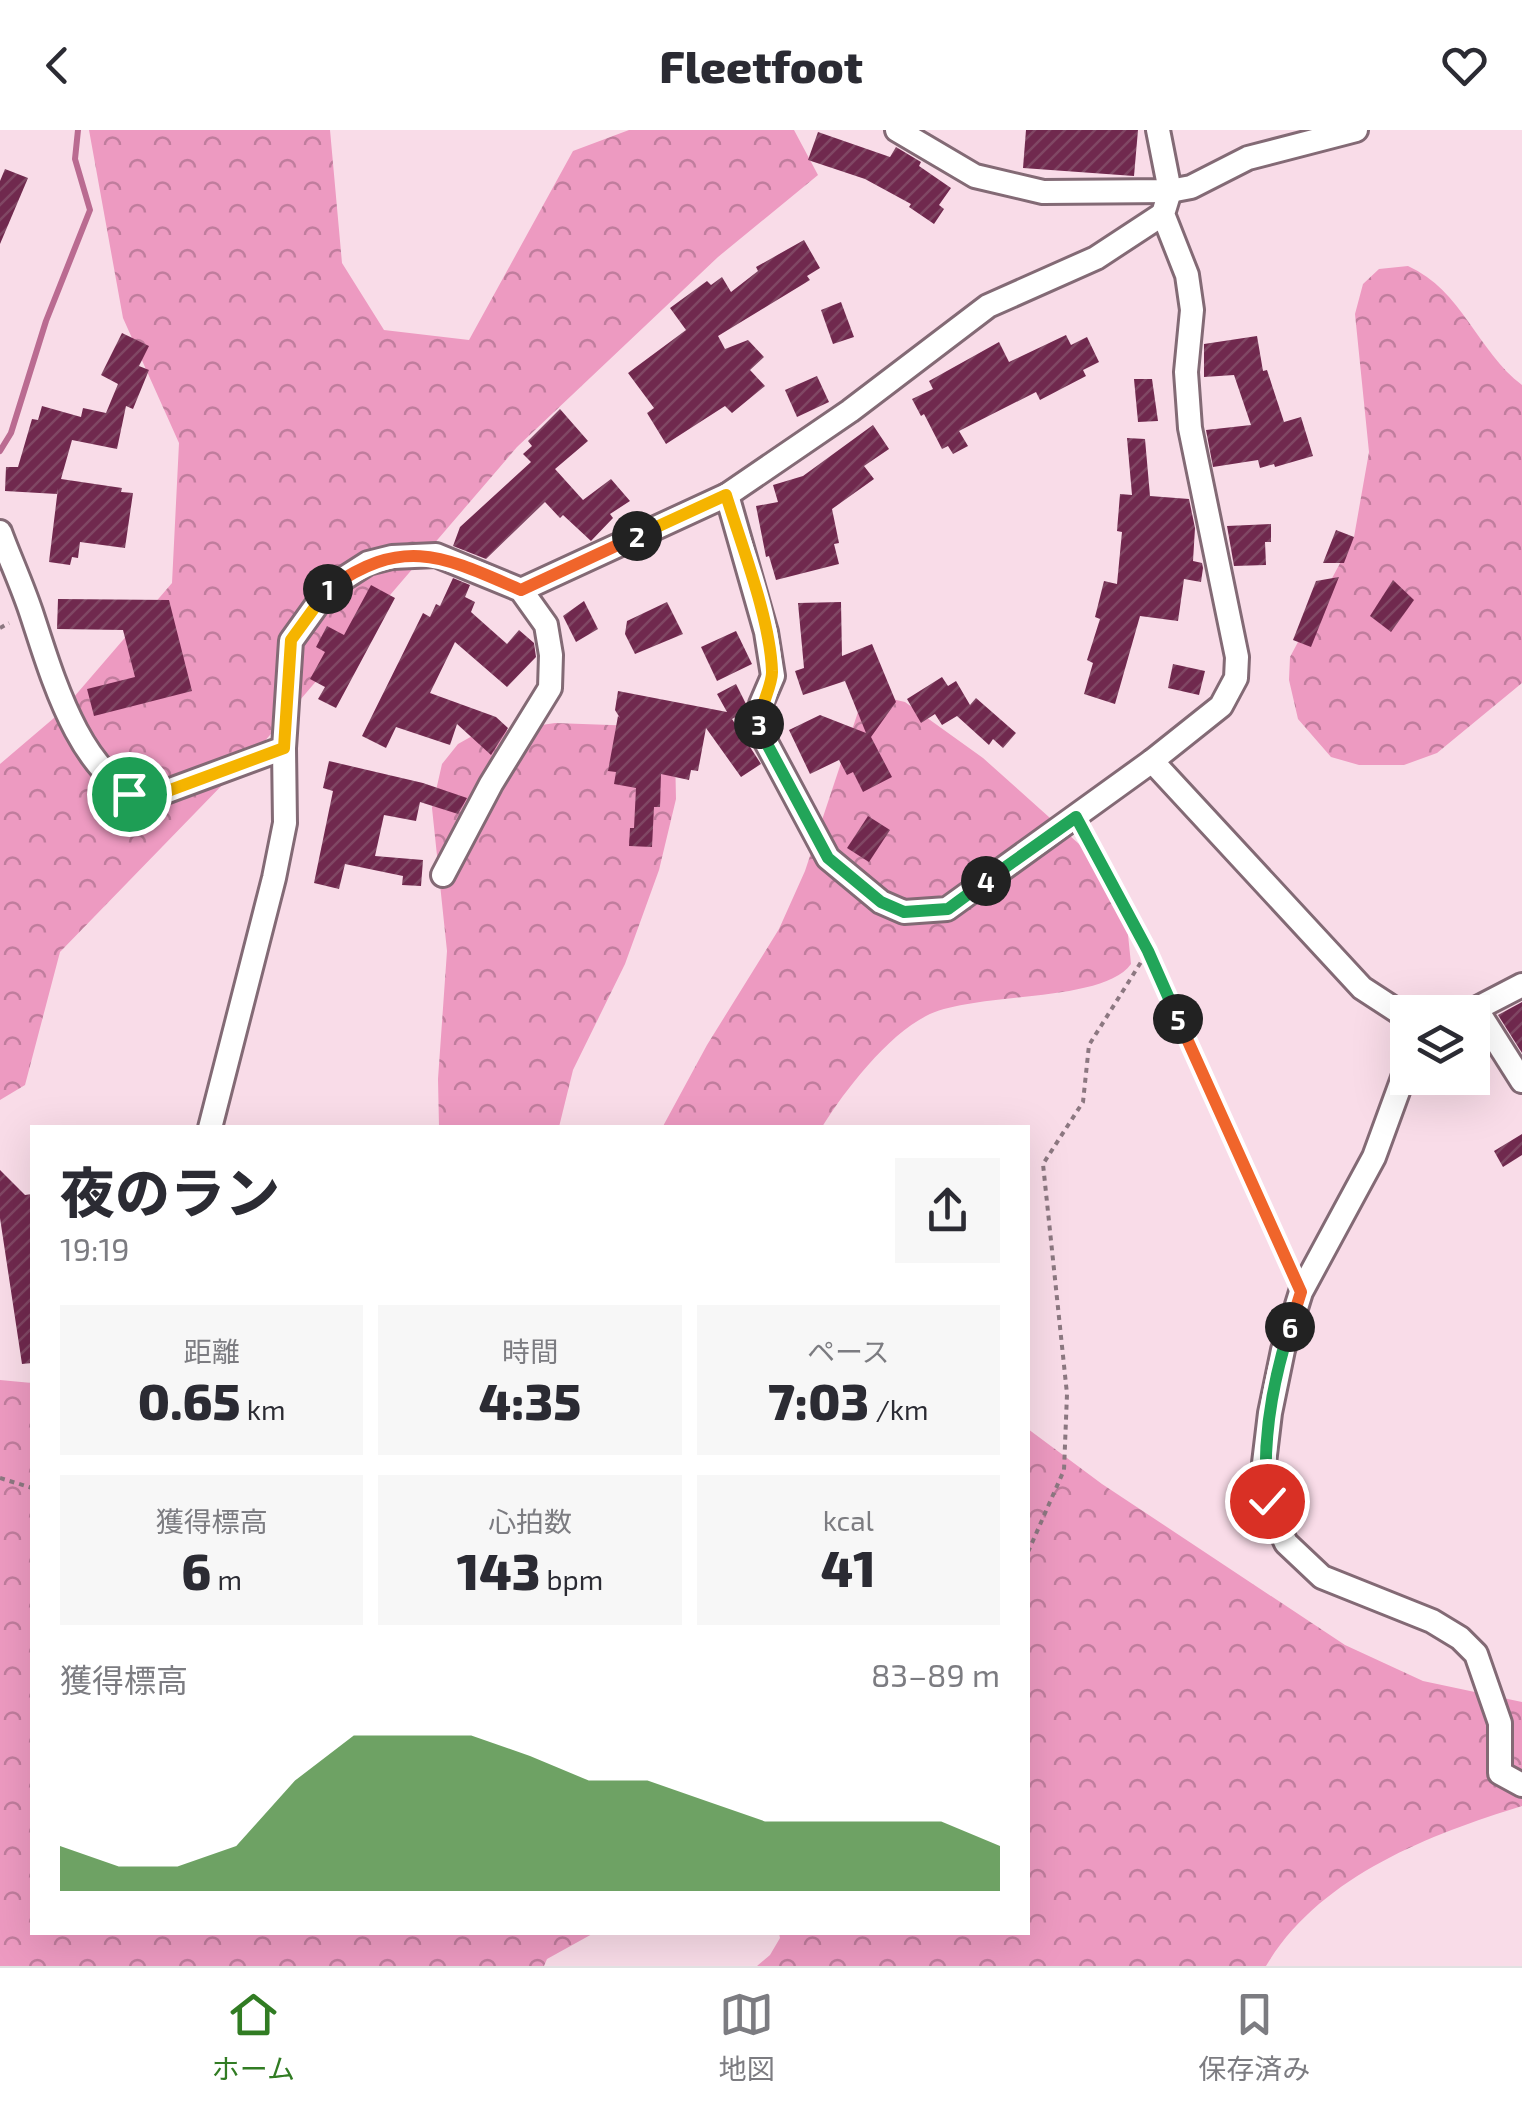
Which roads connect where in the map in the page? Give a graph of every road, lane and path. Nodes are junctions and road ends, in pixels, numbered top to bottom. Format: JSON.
{"nodes":[{"id":1,"x":896,"y":130,"type":"edge"},
{"id":2,"x":1158,"y":130,"type":"edge"},
{"id":3,"x":1356,"y":130,"type":"edge"},
{"id":4,"x":1166,"y":202,"type":"junction"},
{"id":5,"x":726,"y":495,"type":"junction"},
{"id":6,"x":0,"y":532,"type":"edge"},
{"id":7,"x":521,"y":590,"type":"junction"},
{"id":8,"x":284,"y":748,"type":"junction"},
{"id":9,"x":1152,"y":761,"type":"junction"},
{"id":10,"x":1076,"y":817,"type":"junction"},
{"id":11,"x":443,"y":875,"type":"dead end"},
{"id":12,"x":1148,"y":951,"type":"junction"},
{"id":13,"x":1522,"y":985,"type":"edge"},
{"id":14,"x":1490,"y":1002,"type":"edge"},
{"id":15,"x":1390,"y":1006,"type":"edge"},
{"id":16,"x":1490,"y":1034,"type":"edge"},
{"id":17,"x":1522,"y":1081,"type":"edge"},
{"id":18,"x":1397,"y":1095,"type":"edge"},
{"id":19,"x":211,"y":1125,"type":"edge"},
{"id":20,"x":1301,"y":1292,"type":"junction"},
{"id":21,"x":0,"y":1478,"type":"edge"},
{"id":22,"x":30,"y":1487,"type":"edge"},
{"id":23,"x":1030,"y":1547,"type":"edge"},
{"id":24,"x":1522,"y":1785,"type":"edge"}],
"edges":[{"from":1,"to":4,"type":"street"},
{"from":2,"to":4,"type":"street"},
{"from":3,"to":4,"type":"street"},
{"from":4,"to":5,"type":"street"},
{"from":4,"to":9,"type":"street"},
{"from":5,"to":7,"type":"street"},
{"from":5,"to":10,"type":"street"},
{"from":6,"to":8,"type":"street"},
{"from":7,"to":8,"type":"street"},
{"from":7,"to":11,"type":"street"},
{"from":8,"to":19,"type":"street"},
{"from":9,"to":10,"type":"street"},
{"from":9,"to":15,"type":"street"},
{"from":10,"to":12,"type":"path"},
{"from":12,"to":20,"type":"path"},
{"from":12,"to":23,"type":"path"},
{"from":13,"to":14,"type":"street"},
{"from":16,"to":17,"type":"street"},
{"from":18,"to":20,"type":"street"},
{"from":20,"to":24,"type":"street"},
{"from":21,"to":22,"type":"path"}]}
